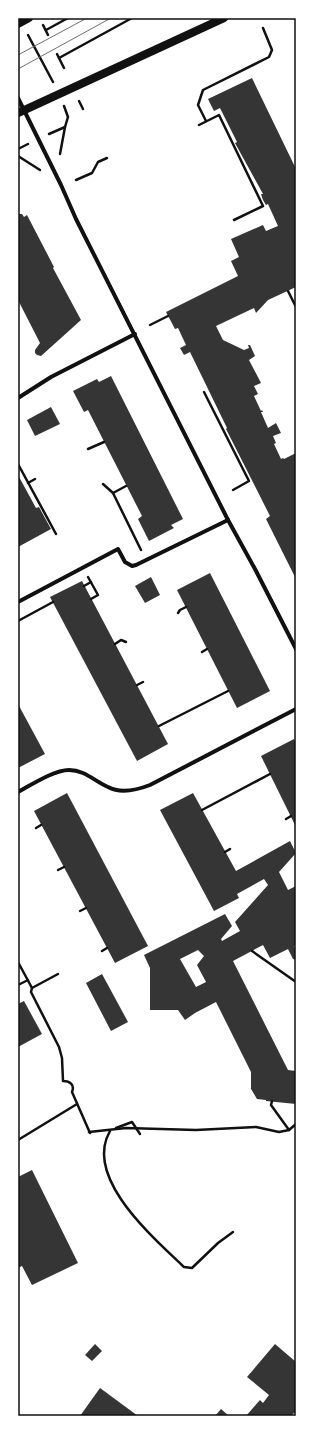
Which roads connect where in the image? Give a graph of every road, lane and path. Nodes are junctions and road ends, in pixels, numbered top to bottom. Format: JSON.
{"nodes":[{"id":1,"x":29,"y":18,"type":"edge"},
{"id":2,"x":68,"y":18,"type":"edge"},
{"id":3,"x":132,"y":18,"type":"edge"},
{"id":4,"x":224,"y":18,"type":"edge"},
{"id":5,"x":18,"y":24,"type":"edge"},
{"id":6,"x":43,"y":25,"type":"dead end"},
{"id":7,"x":263,"y":28,"type":"dead end"},
{"id":8,"x":46,"y":30,"type":"junction"},
{"id":9,"x":28,"y":34,"type":"dead end"},
{"id":10,"x":48,"y":35,"type":"dead end"},
{"id":11,"x":57,"y":54,"type":"dead end"},
{"id":12,"x":59,"y":58,"type":"junction"},
{"id":13,"x":64,"y":68,"type":"dead end"},
{"id":14,"x":49,"y":75,"type":"dead end"},
{"id":15,"x":18,"y":98,"type":"edge"},
{"id":16,"x":79,"y":101,"type":"dead end"},
{"id":17,"x":65,"y":108,"type":"dead end"},
{"id":18,"x":83,"y":109,"type":"dead end"},
{"id":19,"x":21,"y":112,"type":"edge"},
{"id":20,"x":206,"y":121,"type":"junction"},
{"id":21,"x":199,"y":125,"type":"dead end"},
{"id":22,"x":49,"y":134,"type":"dead end"},
{"id":23,"x":28,"y":144,"type":"dead end"},
{"id":24,"x":18,"y":149,"type":"edge"},
{"id":25,"x":107,"y":158,"type":"dead end"},
{"id":26,"x":76,"y":180,"type":"dead end"},
{"id":27,"x":234,"y":220,"type":"dead end"},
{"id":28,"x":288,"y":291,"type":"dead end"},
{"id":29,"x":296,"y":307,"type":"edge"},
{"id":30,"x":168,"y":316,"type":"dead end"},
{"id":31,"x":150,"y":325,"type":"dead end"},
{"id":32,"x":135,"y":334,"type":"junction"},
{"id":33,"x":204,"y":392,"type":"dead end"},
{"id":34,"x":18,"y":398,"type":"edge"},
{"id":35,"x":104,"y":442,"type":"dead end"},
{"id":36,"x":88,"y":450,"type":"dead end"},
{"id":37,"x":18,"y":464,"type":"edge"},
{"id":38,"x":35,"y":479,"type":"dead end"},
{"id":39,"x":28,"y":483,"type":"junction"},
{"id":40,"x":102,"y":484,"type":"dead end"},
{"id":41,"x":126,"y":486,"type":"dead end"},
{"id":42,"x":233,"y":490,"type":"dead end"},
{"id":43,"x":113,"y":493,"type":"junction"},
{"id":44,"x":39,"y":504,"type":"junction"},
{"id":45,"x":34,"y":506,"type":"dead end"},
{"id":46,"x":228,"y":520,"type":"junction"},
{"id":47,"x":56,"y":534,"type":"dead end"},
{"id":48,"x":136,"y":539,"type":"dead end"},
{"id":49,"x":83,"y":568,"type":"junction"},
{"id":50,"x":91,"y":582,"type":"junction"},
{"id":51,"x":84,"y":586,"type":"dead end"},
{"id":52,"x":91,"y":599,"type":"dead end"},
{"id":53,"x":18,"y":602,"type":"edge"},
{"id":54,"x":53,"y":602,"type":"dead end"},
{"id":55,"x":186,"y":607,"type":"dead end"},
{"id":56,"x":178,"y":613,"type":"dead end"},
{"id":57,"x":18,"y":621,"type":"edge"},
{"id":58,"x":126,"y":642,"type":"dead end"},
{"id":59,"x":115,"y":644,"type":"dead end"},
{"id":60,"x":207,"y":649,"type":"dead end"},
{"id":61,"x":296,"y":649,"type":"edge"},
{"id":62,"x":202,"y":652,"type":"dead end"},
{"id":63,"x":143,"y":682,"type":"dead end"},
{"id":64,"x":137,"y":685,"type":"dead end"},
{"id":65,"x":228,"y":690,"type":"dead end"},
{"id":66,"x":296,"y":709,"type":"edge"},
{"id":67,"x":159,"y":726,"type":"dead end"},
{"id":68,"x":270,"y":774,"type":"dead end"},
{"id":69,"x":18,"y":792,"type":"edge"},
{"id":70,"x":202,"y":810,"type":"dead end"},
{"id":71,"x":291,"y":816,"type":"dead end"},
{"id":72,"x":286,"y":819,"type":"dead end"},
{"id":73,"x":42,"y":825,"type":"dead end"},
{"id":74,"x":36,"y":828,"type":"dead end"},
{"id":75,"x":230,"y":849,"type":"dead end"},
{"id":76,"x":225,"y":852,"type":"dead end"},
{"id":77,"x":64,"y":867,"type":"dead end"},
{"id":78,"x":58,"y":870,"type":"dead end"},
{"id":79,"x":86,"y":908,"type":"dead end"},
{"id":80,"x":80,"y":911,"type":"dead end"},
{"id":81,"x":107,"y":948,"type":"dead end"},
{"id":82,"x":102,"y":951,"type":"dead end"},
{"id":83,"x":252,"y":951,"type":"dead end"},
{"id":84,"x":18,"y":962,"type":"edge"},
{"id":85,"x":58,"y":974,"type":"dead end"},
{"id":86,"x":28,"y":980,"type":"junction"},
{"id":87,"x":296,"y":982,"type":"edge"},
{"id":88,"x":18,"y":985,"type":"edge"},
{"id":89,"x":32,"y":988,"type":"junction"},
{"id":90,"x":272,"y":1102,"type":"dead end"},
{"id":91,"x":77,"y":1104,"type":"junction"},
{"id":92,"x":296,"y":1124,"type":"edge"},
{"id":93,"x":137,"y":1130,"type":"junction"},
{"id":94,"x":289,"y":1130,"type":"junction"},
{"id":95,"x":111,"y":1131,"type":"junction"},
{"id":96,"x":105,"y":1133,"type":"dead end"},
{"id":97,"x":140,"y":1134,"type":"dead end"},
{"id":98,"x":18,"y":1140,"type":"edge"},
{"id":99,"x":233,"y":1232,"type":"dead end"}],
"edges":[{"from":1,"to":5,"type":"main road"},
{"from":2,"to":8,"type":"path"},
{"from":3,"to":12,"type":"path"},
{"from":4,"to":19,"type":"main road"},
{"from":6,"to":8,"type":"path"},
{"from":7,"to":20,"type":"path"},
{"from":8,"to":10,"type":"path"},
{"from":9,"to":14,"type":"path"},
{"from":11,"to":12,"type":"path"},
{"from":12,"to":13,"type":"path"},
{"from":15,"to":19,"type":"street"},
{"from":16,"to":18,"type":"path"},
{"from":17,"to":22,"type":"path"},
{"from":19,"to":32,"type":"street"},
{"from":20,"to":21,"type":"path"},
{"from":20,"to":27,"type":"path"},
{"from":23,"to":24,"type":"path"},
{"from":25,"to":26,"type":"path"},
{"from":28,"to":29,"type":"path"},
{"from":30,"to":31,"type":"path"},
{"from":32,"to":34,"type":"street"},
{"from":32,"to":46,"type":"street"},
{"from":33,"to":42,"type":"path"},
{"from":35,"to":36,"type":"path"},
{"from":37,"to":39,"type":"path"},
{"from":38,"to":39,"type":"path"},
{"from":39,"to":44,"type":"path"},
{"from":40,"to":43,"type":"path"},
{"from":41,"to":43,"type":"path"},
{"from":43,"to":48,"type":"path"},
{"from":44,"to":45,"type":"path"},
{"from":44,"to":47,"type":"path"},
{"from":46,"to":49,"type":"street"},
{"from":46,"to":61,"type":"street"},
{"from":49,"to":50,"type":"path"},
{"from":49,"to":53,"type":"street"},
{"from":50,"to":51,"type":"path"},
{"from":50,"to":52,"type":"path"},
{"from":54,"to":57,"type":"path"},
{"from":55,"to":56,"type":"path"},
{"from":58,"to":59,"type":"path"},
{"from":60,"to":62,"type":"path"},
{"from":63,"to":64,"type":"path"},
{"from":65,"to":67,"type":"path"},
{"from":66,"to":69,"type":"street"},
{"from":68,"to":70,"type":"path"},
{"from":71,"to":72,"type":"path"},
{"from":73,"to":74,"type":"path"},
{"from":75,"to":76,"type":"path"},
{"from":77,"to":78,"type":"path"},
{"from":79,"to":80,"type":"path"},
{"from":81,"to":82,"type":"path"},
{"from":83,"to":87,"type":"path"},
{"from":84,"to":86,"type":"path"},
{"from":85,"to":89,"type":"path"},
{"from":86,"to":88,"type":"path"},
{"from":86,"to":89,"type":"path"},
{"from":89,"to":91,"type":"path"},
{"from":90,"to":94,"type":"path"},
{"from":91,"to":95,"type":"path"},
{"from":91,"to":98,"type":"path"},
{"from":92,"to":94,"type":"path"},
{"from":93,"to":94,"type":"path"},
{"from":93,"to":95,"type":"path"},
{"from":93,"to":95,"type":"path"},
{"from":93,"to":97,"type":"path"},
{"from":95,"to":96,"type":"path"},
{"from":95,"to":99,"type":"path"}]}
